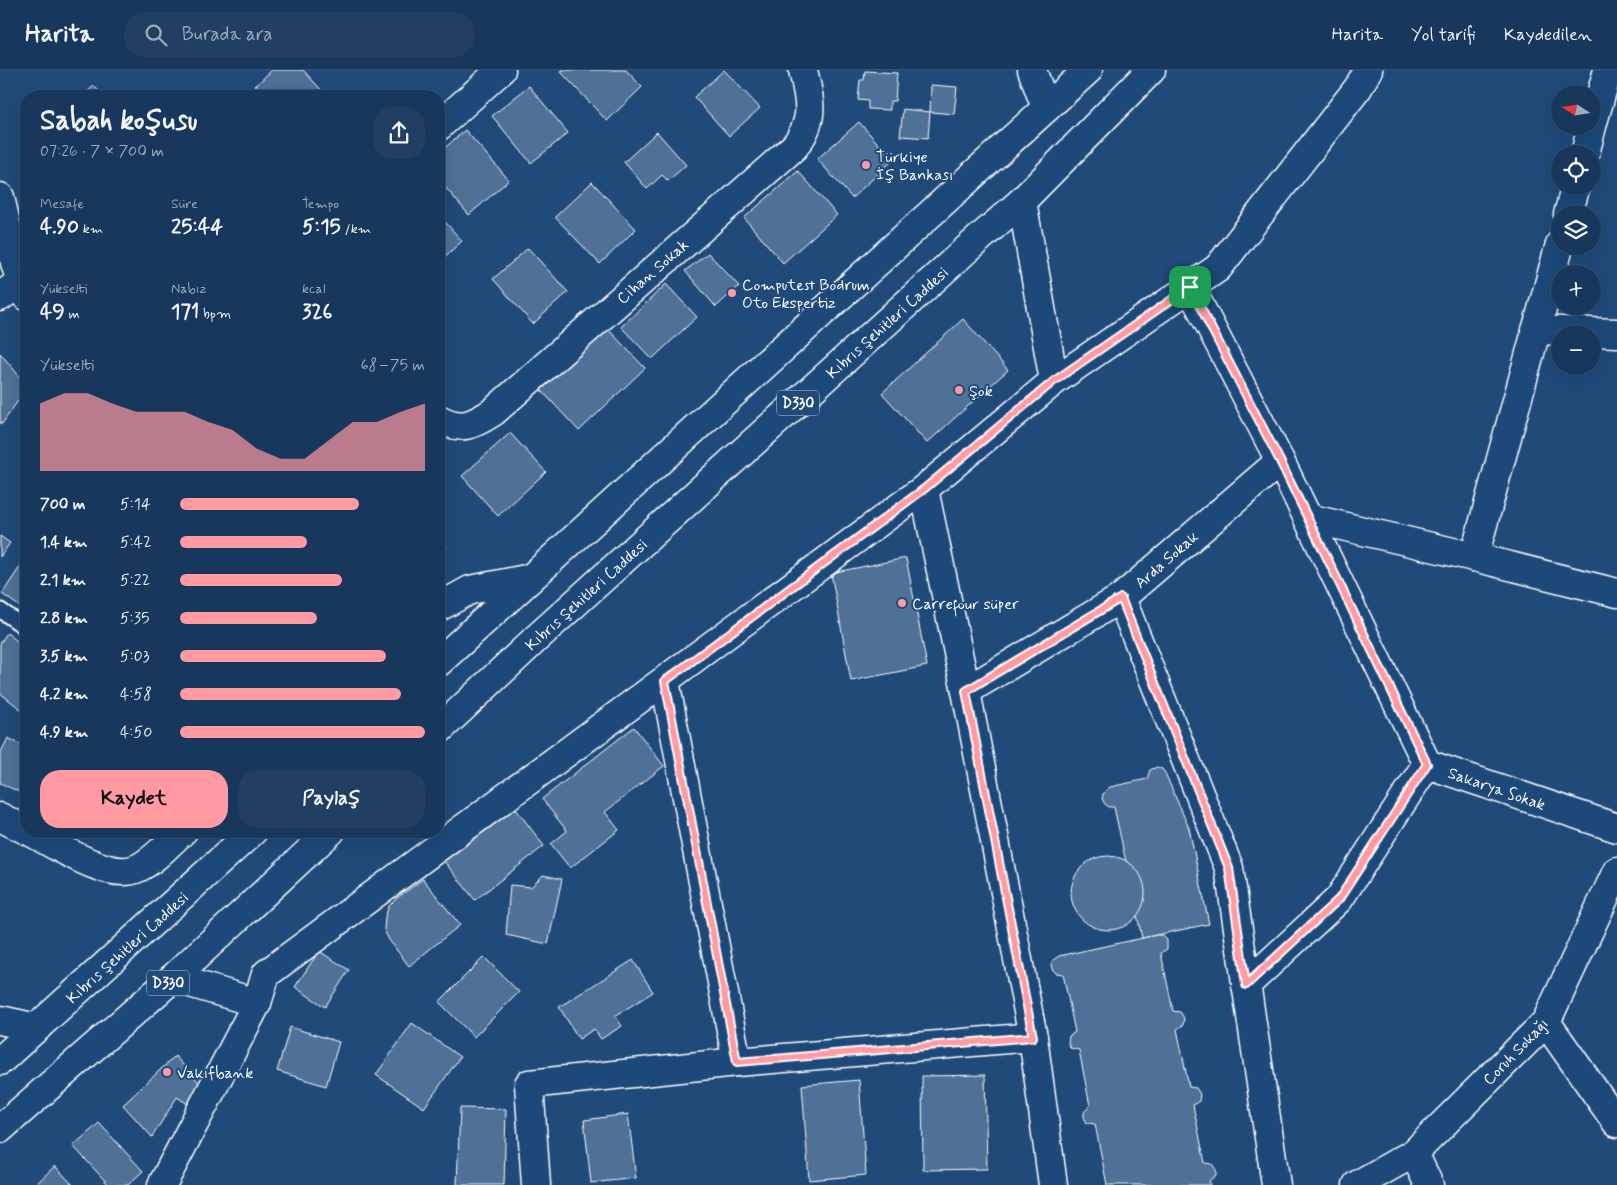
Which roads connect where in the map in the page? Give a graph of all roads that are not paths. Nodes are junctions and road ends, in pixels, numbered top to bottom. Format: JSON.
{"nodes":[{"id":1,"x":501,"y":70,"type":"edge"},
{"id":2,"x":803,"y":70,"type":"edge"},
{"id":3,"x":1032,"y":70,"type":"edge"},
{"id":4,"x":1088,"y":70,"type":"edge"},
{"id":5,"x":1151,"y":70,"type":"edge"},
{"id":6,"x":1368,"y":70,"type":"edge"},
{"id":7,"x":1608,"y":70,"type":"edge"},
{"id":8,"x":1601,"y":94,"type":"edge"},
{"id":9,"x":1046,"y":108,"type":"junction"},
{"id":10,"x":445,"y":121,"type":"edge"},
{"id":11,"x":0,"y":197,"type":"edge"},
{"id":12,"x":1022,"y":201,"type":"junction"},
{"id":13,"x":1557,"y":255,"type":"edge"},
{"id":14,"x":1190,"y":287,"type":"junction"},
{"id":15,"x":16,"y":291,"type":"edge"},
{"id":16,"x":1536,"y":330,"type":"junction"},
{"id":17,"x":1617,"y":333,"type":"edge"},
{"id":18,"x":1054,"y":381,"type":"junction"},
{"id":19,"x":445,"y":422,"type":"edge"},
{"id":20,"x":1280,"y":461,"type":"junction"},
{"id":21,"x":924,"y":489,"type":"junction"},
{"id":22,"x":1308,"y":518,"type":"junction"},
{"id":23,"x":1474,"y":556,"type":"junction"},
{"id":24,"x":531,"y":578,"type":"junction"},
{"id":25,"x":1617,"y":593,"type":"edge"},
{"id":26,"x":1121,"y":598,"type":"junction"},
{"id":27,"x":445,"y":604,"type":"edge"},
{"id":28,"x":0,"y":610,"type":"edge"},
{"id":29,"x":20,"y":624,"type":"edge"},
{"id":30,"x":445,"y":657,"type":"edge"},
{"id":31,"x":665,"y":681,"type":"junction"},
{"id":32,"x":966,"y":691,"type":"junction"},
{"id":33,"x":445,"y":724,"type":"edge"},
{"id":34,"x":1427,"y":764,"type":"junction"},
{"id":35,"x":0,"y":817,"type":"edge"},
{"id":36,"x":20,"y":827,"type":"edge"},
{"id":37,"x":1617,"y":828,"type":"edge"},
{"id":38,"x":42,"y":838,"type":"edge"},
{"id":39,"x":174,"y":838,"type":"edge"},
{"id":40,"x":245,"y":838,"type":"edge"},
{"id":41,"x":323,"y":838,"type":"edge"},
{"id":42,"x":1617,"y":872,"type":"edge"},
{"id":43,"x":173,"y":978,"type":"junction"},
{"id":44,"x":1246,"y":985,"type":"junction"},
{"id":45,"x":257,"y":1003,"type":"junction"},
{"id":46,"x":0,"y":1020,"type":"edge"},
{"id":47,"x":1546,"y":1022,"type":"junction"},
{"id":48,"x":37,"y":1028,"type":"junction"},
{"id":49,"x":1033,"y":1037,"type":"junction"},
{"id":50,"x":0,"y":1061,"type":"edge"},
{"id":51,"x":737,"y":1062,"type":"junction"},
{"id":52,"x":1617,"y":1123,"type":"edge"},
{"id":53,"x":0,"y":1129,"type":"edge"},
{"id":54,"x":1414,"y":1153,"type":"junction"},
{"id":55,"x":162,"y":1185,"type":"edge"},
{"id":56,"x":536,"y":1185,"type":"edge"},
{"id":57,"x":1053,"y":1185,"type":"edge"},
{"id":58,"x":1276,"y":1185,"type":"edge"},
{"id":59,"x":1357,"y":1185,"type":"edge"},
{"id":60,"x":1429,"y":1185,"type":"edge"}],
"edges":[{"from":1,"to":10,"type":"main road"},
{"from":2,"to":19,"type":"main road","name":"Cihan Sokak"},
{"from":3,"to":9,"type":"main road"},
{"from":4,"to":9,"type":"main road"},
{"from":5,"to":12,"type":"main road","name":"Kıbrıs Şehitleri Caddesi","number":"D330"},
{"from":6,"to":14,"type":"main road"},
{"from":7,"to":8,"type":"main road"},
{"from":9,"to":24,"type":"main road"},
{"from":11,"to":15,"type":"main road"},
{"from":12,"to":18,"type":"main road"},
{"from":12,"to":33,"type":"main road","name":"Kıbrıs Şehitleri Caddesi","number":"D330"},
{"from":13,"to":16,"type":"main road"},
{"from":14,"to":18,"type":"main road"},
{"from":14,"to":20,"type":"main road","name":"Sakarya Sokak"},
{"from":16,"to":17,"type":"main road"},
{"from":16,"to":23,"type":"main road"},
{"from":18,"to":21,"type":"main road"},
{"from":20,"to":22,"type":"main road","name":"Sakarya Sokak"},
{"from":20,"to":26,"type":"main road","name":"Arda Sokak"},
{"from":21,"to":31,"type":"main road"},
{"from":21,"to":32,"type":"main road"},
{"from":22,"to":23,"type":"main road"},
{"from":22,"to":34,"type":"main road","name":"Sakarya Sokak"},
{"from":23,"to":25,"type":"main road"},
{"from":24,"to":27,"type":"main road"},
{"from":24,"to":30,"type":"main road"},
{"from":26,"to":32,"type":"main road","name":"Arda Sokak"},
{"from":26,"to":44,"type":"main road"},
{"from":28,"to":29,"type":"lane"},
{"from":31,"to":45,"type":"main road"},
{"from":31,"to":51,"type":"main road"},
{"from":32,"to":49,"type":"main road"},
{"from":34,"to":37,"type":"main road","name":"Sakarya Sokak"},
{"from":34,"to":44,"type":"main road"},
{"from":35,"to":36,"type":"main road"},
{"from":38,"to":39,"type":"main road"},
{"from":40,"to":48,"type":"main road","name":"Kıbrıs Şehitleri Caddesi"},
{"from":41,"to":43,"type":"main road","number":"D330"},
{"from":42,"to":47,"type":"main road","name":"Coruh Sokağı"},
{"from":43,"to":45,"type":"main road"},
{"from":43,"to":53,"type":"main road","number":"D330"},
{"from":44,"to":58,"type":"main road"},
{"from":45,"to":55,"type":"main road"},
{"from":46,"to":48,"type":"main road"},
{"from":47,"to":52,"type":"main road"},
{"from":47,"to":54,"type":"main road","name":"Coruh Sokağı"},
{"from":48,"to":50,"type":"main road","name":"Kıbrıs Şehitleri Caddesi"},
{"from":49,"to":51,"type":"main road"},
{"from":49,"to":57,"type":"main road"},
{"from":51,"to":56,"type":"main road"},
{"from":54,"to":59,"type":"main road","name":"Coruh Sokağı"},
{"from":54,"to":60,"type":"main road"}]}
